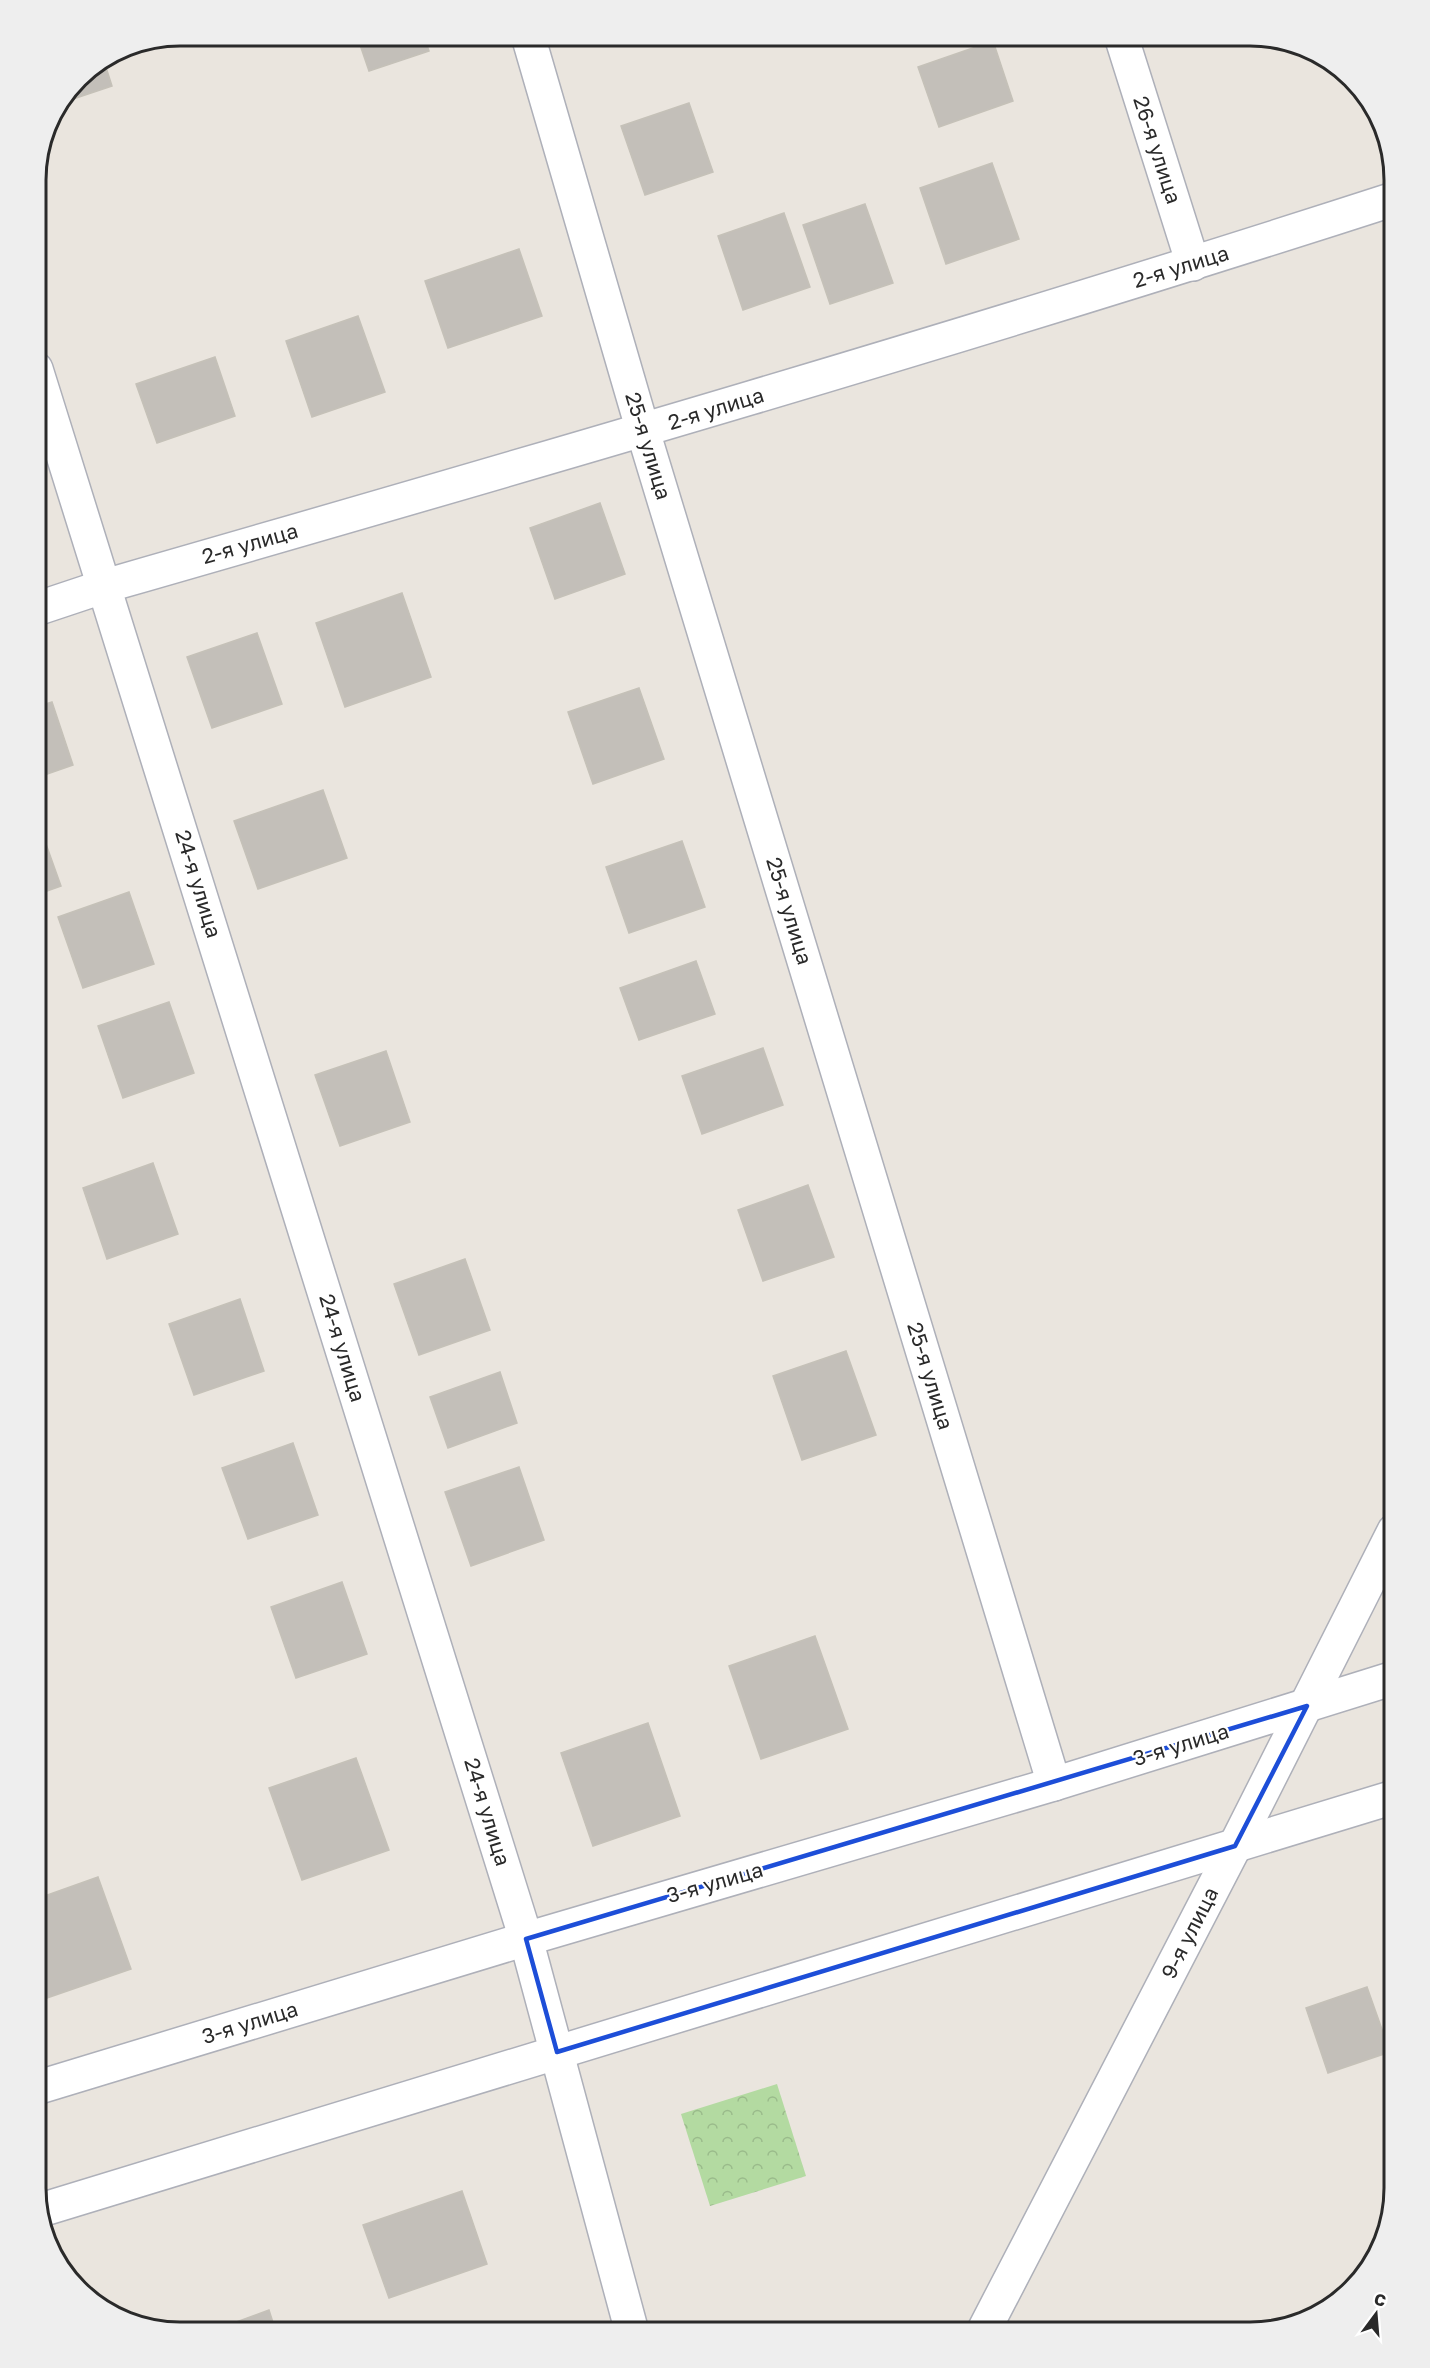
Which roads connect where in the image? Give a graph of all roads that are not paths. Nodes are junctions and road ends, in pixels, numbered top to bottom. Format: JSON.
{"nodes":[{"id":1,"x":531,"y":47,"type":"edge"},
{"id":2,"x":1124,"y":47,"type":"edge"},
{"id":3,"x":1384,"y":202,"type":"edge"},
{"id":4,"x":1193,"y":264,"type":"junction"},
{"id":5,"x":47,"y":403,"type":"edge"},
{"id":6,"x":643,"y":431,"type":"junction"},
{"id":7,"x":105,"y":586,"type":"junction"},
{"id":8,"x":47,"y":605,"type":"edge"},
{"id":9,"x":1384,"y":1551,"type":"edge"},
{"id":10,"x":1384,"y":1681,"type":"edge"},
{"id":11,"x":1307,"y":1706,"type":"junction"},
{"id":12,"x":1054,"y":1784,"type":"junction"},
{"id":13,"x":1384,"y":1800,"type":"edge"},
{"id":14,"x":1235,"y":1846,"type":"junction"},
{"id":15,"x":526,"y":1939,"type":"junction"},
{"id":16,"x":557,"y":2052,"type":"junction"},
{"id":17,"x":46,"y":2085,"type":"edge"},
{"id":18,"x":48,"y":2208,"type":"edge"},
{"id":19,"x":629,"y":2321,"type":"edge"},
{"id":20,"x":988,"y":2322,"type":"edge"}],
"edges":[{"from":1,"to":6,"type":"street","name":"25-я улица"},
{"from":2,"to":4,"type":"street","name":"26-я улица"},
{"from":3,"to":4,"type":"street","name":"2-я улица"},
{"from":4,"to":6,"type":"street","name":"2-я улица"},
{"from":5,"to":7,"type":"street","name":"24-я улица"},
{"from":6,"to":7,"type":"street","name":"2-я улица"},
{"from":6,"to":12,"type":"street","name":"25-я улица"},
{"from":7,"to":8,"type":"street","name":"2-я улица"},
{"from":7,"to":15,"type":"street","name":"24-я улица"},
{"from":9,"to":11,"type":"street","name":"9-я улица"},
{"from":10,"to":11,"type":"street","name":"3-я улица"},
{"from":11,"to":12,"type":"street","name":"3-я улица"},
{"from":11,"to":14,"type":"street","name":"9-я улица"},
{"from":12,"to":15,"type":"street","name":"3-я улица"},
{"from":13,"to":14,"type":"street"},
{"from":14,"to":16,"type":"street"},
{"from":14,"to":20,"type":"street","name":"9-я улица"},
{"from":15,"to":16,"type":"street","name":"24-я улица"},
{"from":15,"to":17,"type":"street","name":"3-я улица"},
{"from":16,"to":18,"type":"street"},
{"from":16,"to":19,"type":"street","name":"24-я улица"}]}
